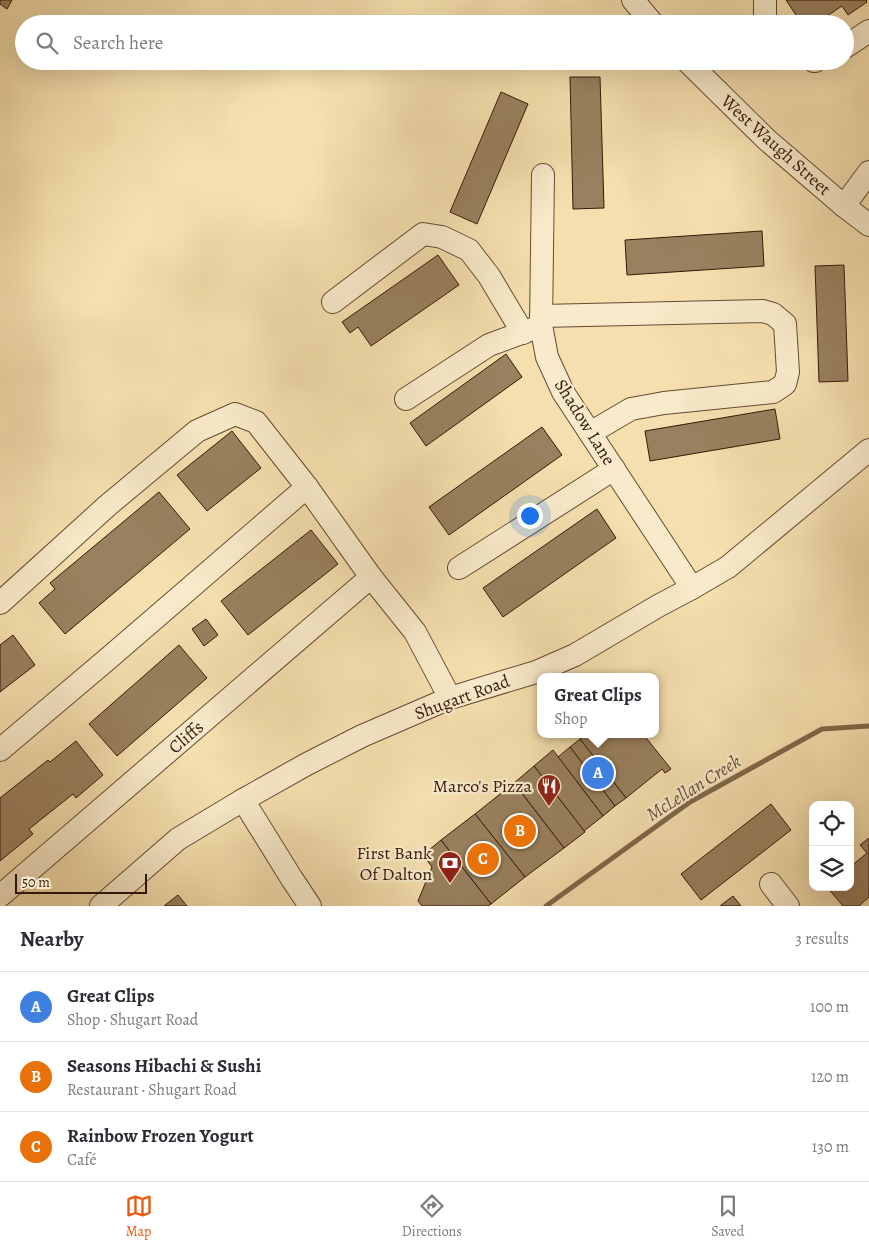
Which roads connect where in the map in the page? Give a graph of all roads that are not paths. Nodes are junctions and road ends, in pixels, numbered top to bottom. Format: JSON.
{"nodes":[{"id":1,"x":633,"y":0,"type":"edge"},
{"id":2,"x":765,"y":0,"type":"edge"},
{"id":3,"x":646,"y":15,"type":"edge"},
{"id":4,"x":765,"y":15,"type":"edge"},
{"id":5,"x":869,"y":31,"type":"edge"},
{"id":6,"x":854,"y":41,"type":"edge"},
{"id":7,"x":696,"y":70,"type":"edge"},
{"id":8,"x":869,"y":172,"type":"edge"},
{"id":9,"x":543,"y":175,"type":"dead end"},
{"id":10,"x":844,"y":206,"type":"junction"},
{"id":11,"x":869,"y":225,"type":"edge"},
{"id":12,"x":332,"y":302,"type":"dead end"},
{"id":13,"x":535,"y":324,"type":"junction"},
{"id":14,"x":406,"y":399,"type":"dead end"},
{"id":15,"x":590,"y":433,"type":"junction"},
{"id":16,"x":869,"y":450,"type":"edge"},
{"id":17,"x":614,"y":469,"type":"junction"},
{"id":18,"x":308,"y":487,"type":"junction"},
{"id":19,"x":459,"y":568,"type":"dead end"},
{"id":20,"x":371,"y":577,"type":"junction"},
{"id":21,"x":692,"y":588,"type":"junction"},
{"id":22,"x":0,"y":603,"type":"edge"},
{"id":23,"x":450,"y":698,"type":"junction"},
{"id":24,"x":0,"y":750,"type":"edge"},
{"id":25,"x":243,"y":800,"type":"junction"},
{"id":26,"x":771,"y":884,"type":"dead end"},
{"id":27,"x":0,"y":896,"type":"edge"},
{"id":28,"x":101,"y":906,"type":"edge"},
{"id":29,"x":310,"y":906,"type":"edge"},
{"id":30,"x":788,"y":906,"type":"edge"}],
"edges":[{"from":1,"to":3,"type":"street"},
{"from":2,"to":4,"type":"street"},
{"from":5,"to":6,"type":"street"},
{"from":7,"to":10,"type":"street","name":"West Waugh Street"},
{"from":8,"to":10,"type":"street"},
{"from":9,"to":13,"type":"street","name":"Shadow Lane"},
{"from":10,"to":11,"type":"street","name":"West Waugh Street"},
{"from":12,"to":13,"type":"street"},
{"from":13,"to":14,"type":"street"},
{"from":13,"to":15,"type":"street","name":"Shadow Lane"},
{"from":13,"to":15,"type":"street"},
{"from":15,"to":17,"type":"street","name":"Shadow Lane"},
{"from":16,"to":21,"type":"street","name":"Shugart Road"},
{"from":17,"to":19,"type":"street"},
{"from":17,"to":21,"type":"street","name":"Shadow Lane"},
{"from":18,"to":20,"type":"street"},
{"from":18,"to":22,"type":"street"},
{"from":18,"to":24,"type":"street"},
{"from":20,"to":23,"type":"street"},
{"from":20,"to":27,"type":"street","name":"Cliffs"},
{"from":21,"to":23,"type":"street","name":"Shugart Road"},
{"from":23,"to":25,"type":"street","name":"Shugart Road"},
{"from":25,"to":28,"type":"street","name":"Shugart Road"},
{"from":25,"to":29,"type":"street"},
{"from":26,"to":30,"type":"street"}]}
